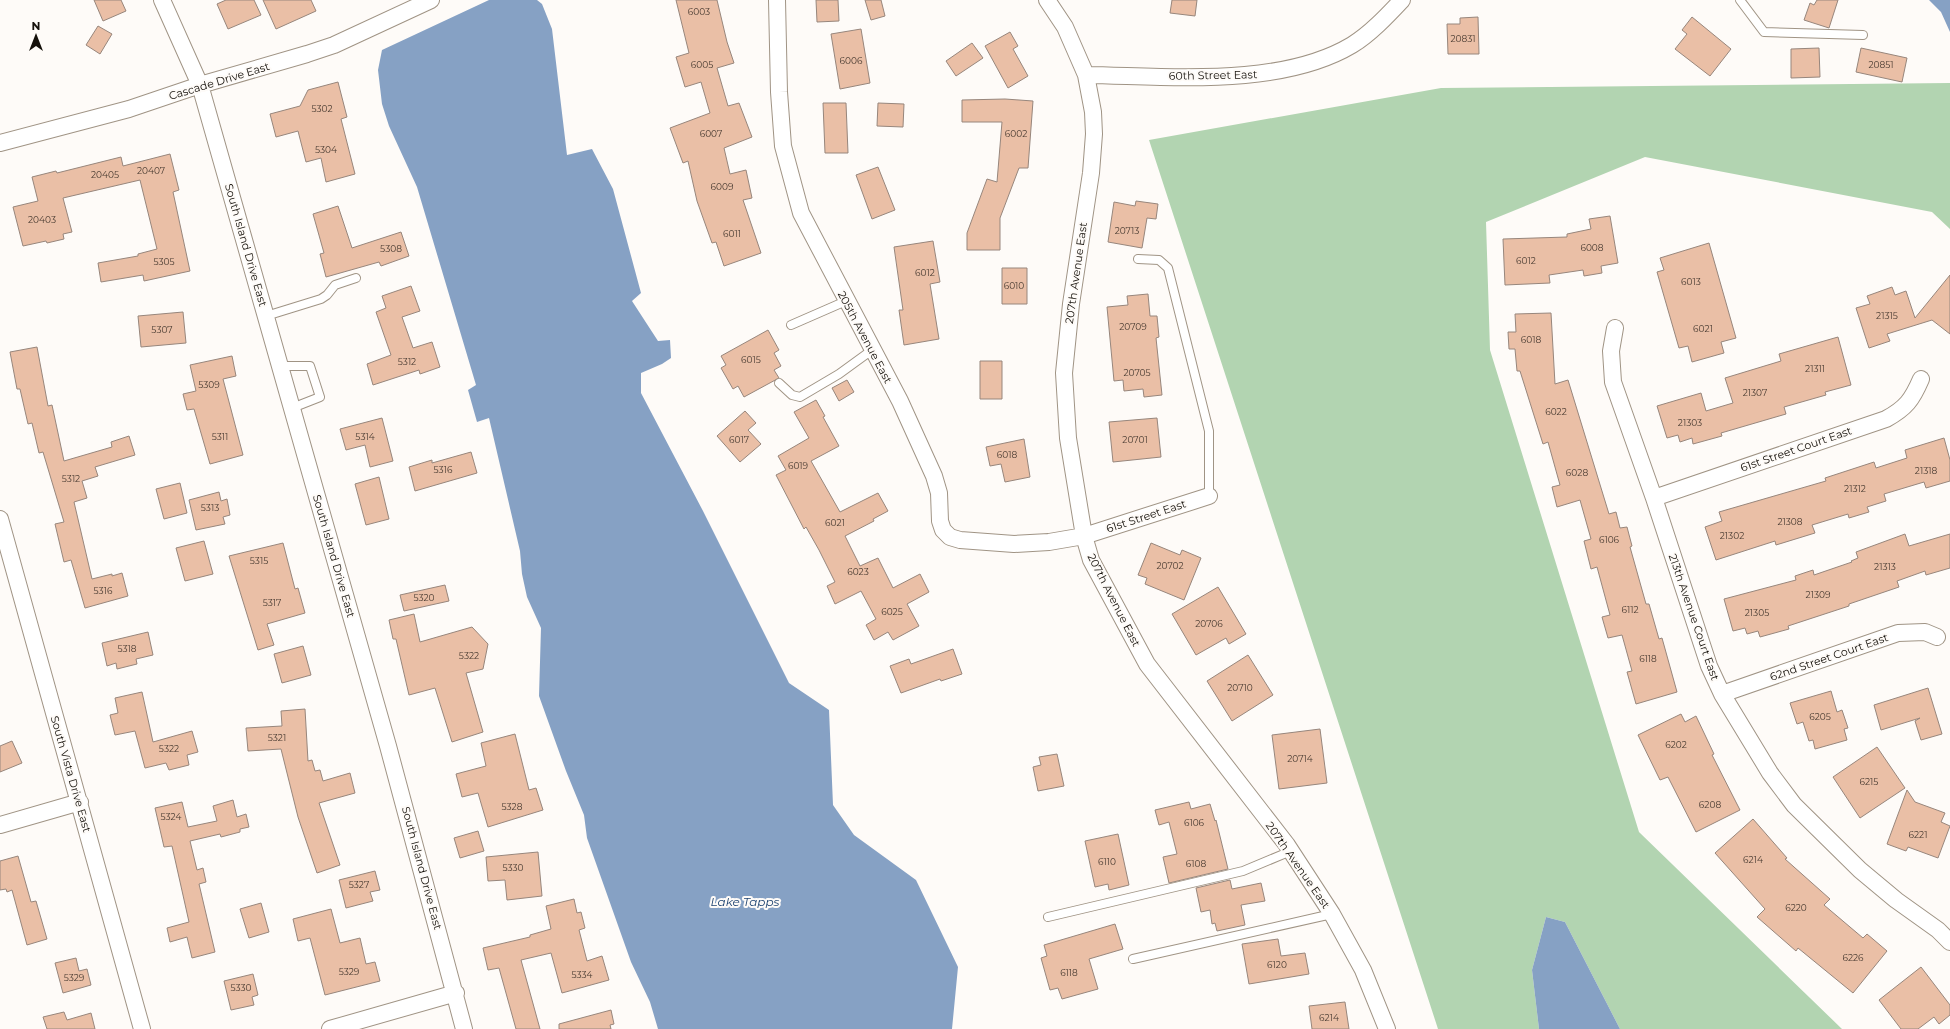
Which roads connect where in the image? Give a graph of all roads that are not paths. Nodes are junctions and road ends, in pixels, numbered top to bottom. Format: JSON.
{"nodes":[{"id":1,"x":162,"y":0,"type":"edge"},
{"id":2,"x":431,"y":0,"type":"edge"},
{"id":3,"x":777,"y":0,"type":"edge"},
{"id":4,"x":1047,"y":0,"type":"edge"},
{"id":5,"x":1402,"y":0,"type":"edge"},
{"id":6,"x":1740,"y":0,"type":"edge"},
{"id":7,"x":1863,"y":35,"type":"dead end"},
{"id":8,"x":1086,"y":75,"type":"junction"},
{"id":9,"x":200,"y":85,"type":"junction"},
{"id":10,"x":0,"y":143,"type":"edge"},
{"id":11,"x":1138,"y":259,"type":"dead end"},
{"id":12,"x":356,"y":278,"type":"dead end"},
{"id":13,"x":846,"y":301,"type":"junction"},
{"id":14,"x":266,"y":316,"type":"junction"},
{"id":15,"x":791,"y":324,"type":"dead end"},
{"id":16,"x":1615,"y":328,"type":"dead end"},
{"id":17,"x":872,"y":350,"type":"junction"},
{"id":18,"x":280,"y":366,"type":"junction"},
{"id":19,"x":1921,"y":378,"type":"dead end"},
{"id":20,"x":779,"y":383,"type":"dead end"},
{"id":21,"x":292,"y":408,"type":"junction"},
{"id":22,"x":1209,"y":496,"type":"joint"},
{"id":23,"x":1654,"y":498,"type":"junction"},
{"id":24,"x":0,"y":519,"type":"edge"},
{"id":25,"x":1084,"y":536,"type":"junction"},
{"id":26,"x":1937,"y":637,"type":"dead end"},
{"id":27,"x":1722,"y":694,"type":"junction"},
{"id":28,"x":80,"y":802,"type":"junction"},
{"id":29,"x":0,"y":825,"type":"edge"},
{"id":30,"x":1291,"y":851,"type":"junction"},
{"id":31,"x":1332,"y":914,"type":"junction"},
{"id":32,"x":1048,"y":917,"type":"dead end"},
{"id":33,"x":1950,"y":942,"type":"edge"},
{"id":34,"x":1133,"y":959,"type":"dead end"},
{"id":35,"x":456,"y":993,"type":"junction"},
{"id":36,"x":142,"y":1029,"type":"edge"},
{"id":37,"x":330,"y":1029,"type":"edge"},
{"id":38,"x":464,"y":1029,"type":"edge"},
{"id":39,"x":1387,"y":1029,"type":"edge"}],
"edges":[{"from":1,"to":9,"type":"street","name":"South Island Drive East"},
{"from":2,"to":9,"type":"street","name":"Cascade Drive East"},
{"from":3,"to":13,"type":"street","name":"205th Avenue East"},
{"from":4,"to":8,"type":"street"},
{"from":5,"to":8,"type":"street","name":"60th Street East"},
{"from":6,"to":7,"type":"lane"},
{"from":8,"to":25,"type":"street","name":"207th Avenue East"},
{"from":9,"to":10,"type":"street","name":"Cascade Drive East"},
{"from":9,"to":14,"type":"street","name":"South Island Drive East"},
{"from":11,"to":22,"type":"lane"},
{"from":12,"to":14,"type":"lane"},
{"from":13,"to":15,"type":"lane"},
{"from":13,"to":17,"type":"street","name":"205th Avenue East"},
{"from":14,"to":18,"type":"street","name":"South Island Drive East"},
{"from":16,"to":23,"type":"street","name":"213th Avenue Court East"},
{"from":17,"to":20,"type":"lane"},
{"from":17,"to":25,"type":"street","name":"205th Avenue East"},
{"from":18,"to":21,"type":"street","name":"South Island Drive East"},
{"from":18,"to":21,"type":"lane"},
{"from":19,"to":23,"type":"street","name":"61st Street Court East"},
{"from":21,"to":35,"type":"street","name":"South Island Drive East"},
{"from":22,"to":25,"type":"street","name":"61st Street East"},
{"from":23,"to":27,"type":"street","name":"213th Avenue Court East"},
{"from":24,"to":28,"type":"street","name":"South Vista Drive East"},
{"from":25,"to":30,"type":"street","name":"207th Avenue East"},
{"from":26,"to":27,"type":"street","name":"62nd Street Court East"},
{"from":27,"to":33,"type":"street","name":"213th Avenue Court East"},
{"from":28,"to":29,"type":"street"},
{"from":28,"to":36,"type":"street","name":"South Vista Drive East"},
{"from":30,"to":31,"type":"street","name":"207th Avenue East"},
{"from":30,"to":32,"type":"lane"},
{"from":31,"to":34,"type":"lane"},
{"from":31,"to":39,"type":"street","name":"207th Avenue East"},
{"from":35,"to":37,"type":"street"},
{"from":35,"to":38,"type":"street","name":"South Island Drive East"}]}
